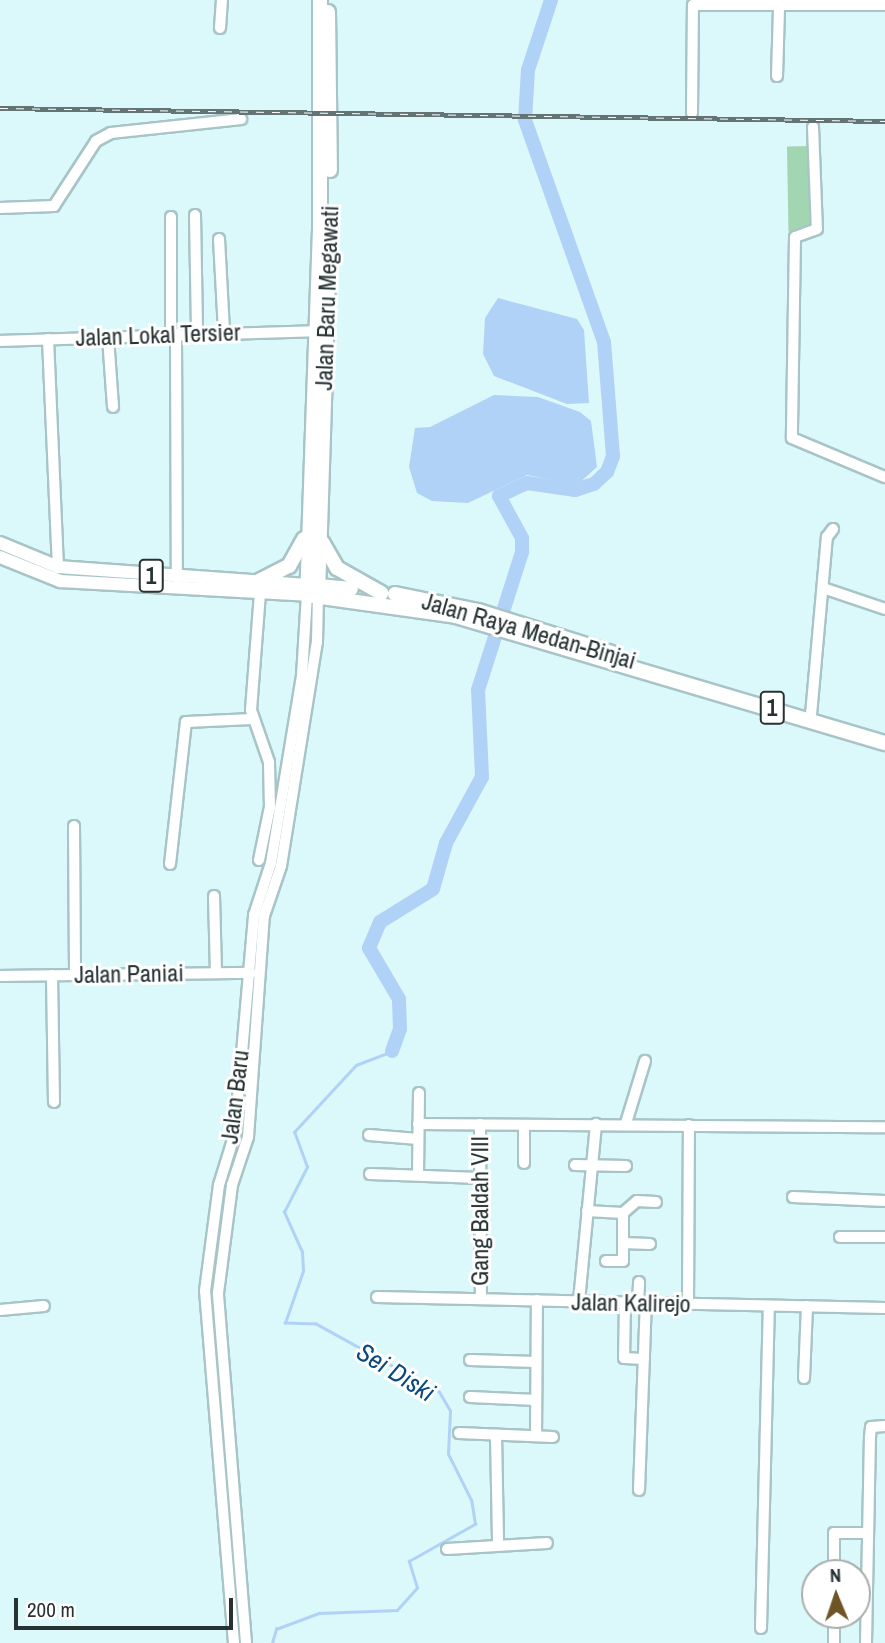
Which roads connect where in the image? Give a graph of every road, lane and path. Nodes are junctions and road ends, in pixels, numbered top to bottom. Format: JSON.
{"nodes":[{"id":1,"x":222,"y":0,"type":"edge"},
{"id":2,"x":320,"y":0,"type":"edge"},
{"id":3,"x":329,"y":0,"type":"edge"},
{"id":4,"x":885,"y":5,"type":"edge"},
{"id":5,"x":779,"y":6,"type":"junction"},
{"id":6,"x":220,"y":28,"type":"dead end"},
{"id":7,"x":777,"y":76,"type":"dead end"},
{"id":8,"x":692,"y":113,"type":"dead end"},
{"id":9,"x":241,"y":119,"type":"dead end"},
{"id":10,"x":813,"y":127,"type":"dead end"},
{"id":11,"x":0,"y":207,"type":"edge"},
{"id":12,"x":194,"y":215,"type":"dead end"},
{"id":13,"x":171,"y":217,"type":"dead end"},
{"id":14,"x":219,"y":239,"type":"dead end"},
{"id":15,"x":321,"y":325,"type":"junction"},
{"id":16,"x":224,"y":332,"type":"junction"},
{"id":17,"x":197,"y":333,"type":"junction"},
{"id":18,"x":173,"y":334,"type":"junction"},
{"id":19,"x":108,"y":337,"type":"junction"},
{"id":20,"x":48,"y":339,"type":"junction"},
{"id":21,"x":0,"y":341,"type":"edge"},
{"id":22,"x":113,"y":407,"type":"dead end"},
{"id":23,"x":885,"y":477,"type":"edge"},
{"id":24,"x":313,"y":529,"type":"junction"},
{"id":25,"x":832,"y":529,"type":"dead end"},
{"id":26,"x":0,"y":543,"type":"edge"},
{"id":27,"x":0,"y":557,"type":"edge"},
{"id":28,"x":58,"y":567,"type":"junction"},
{"id":29,"x":177,"y":578,"type":"junction"},
{"id":30,"x":260,"y":587,"type":"junction"},
{"id":31,"x":823,"y":588,"type":"junction"},
{"id":32,"x":313,"y":590,"type":"junction"},
{"id":33,"x":381,"y":593,"type":"junction"},
{"id":34,"x":885,"y":609,"type":"edge"},
{"id":35,"x":477,"y":617,"type":"junction"},
{"id":36,"x":538,"y":634,"type":"junction"},
{"id":37,"x":811,"y":715,"type":"junction"},
{"id":38,"x":252,"y":719,"type":"junction"},
{"id":39,"x":885,"y":736,"type":"edge"},
{"id":40,"x":885,"y":743,"type":"edge"},
{"id":41,"x":276,"y":822,"type":"junction"},
{"id":42,"x":74,"y":826,"type":"dead end"},
{"id":43,"x":259,"y":860,"type":"dead end"},
{"id":44,"x":170,"y":864,"type":"dead end"},
{"id":45,"x":214,"y":896,"type":"dead end"},
{"id":46,"x":216,"y":973,"type":"junction"},
{"id":47,"x":253,"y":973,"type":"junction"},
{"id":48,"x":52,"y":975,"type":"junction"},
{"id":49,"x":75,"y":975,"type":"junction"},
{"id":50,"x":0,"y":976,"type":"edge"},
{"id":51,"x":645,"y":1062,"type":"dead end"},
{"id":52,"x":419,"y":1093,"type":"dead end"},
{"id":53,"x":54,"y":1102,"type":"dead end"},
{"id":54,"x":626,"y":1123,"type":"junction"},
{"id":55,"x":418,"y":1124,"type":"junction"},
{"id":56,"x":480,"y":1124,"type":"junction"},
{"id":57,"x":596,"y":1124,"type":"junction"},
{"id":58,"x":524,"y":1125,"type":"junction"},
{"id":59,"x":689,"y":1125,"type":"junction"},
{"id":60,"x":885,"y":1127,"type":"edge"},
{"id":61,"x":369,"y":1135,"type":"dead end"},
{"id":62,"x":418,"y":1139,"type":"junction"},
{"id":63,"x":524,"y":1163,"type":"dead end"},
{"id":64,"x":575,"y":1165,"type":"dead end"},
{"id":65,"x":592,"y":1165,"type":"junction"},
{"id":66,"x":626,"y":1166,"type":"dead end"},
{"id":67,"x":370,"y":1174,"type":"dead end"},
{"id":68,"x":418,"y":1175,"type":"junction"},
{"id":69,"x":480,"y":1178,"type":"junction"},
{"id":70,"x":793,"y":1196,"type":"dead end"},
{"id":71,"x":885,"y":1201,"type":"edge"},
{"id":72,"x":656,"y":1202,"type":"dead end"},
{"id":73,"x":587,"y":1211,"type":"junction"},
{"id":74,"x":623,"y":1213,"type":"junction"},
{"id":75,"x":840,"y":1237,"type":"dead end"},
{"id":76,"x":885,"y":1237,"type":"edge"},
{"id":77,"x":623,"y":1243,"type":"junction"},
{"id":78,"x":650,"y":1244,"type":"dead end"},
{"id":79,"x":606,"y":1261,"type":"dead end"},
{"id":80,"x":639,"y":1282,"type":"dead end"},
{"id":81,"x":377,"y":1297,"type":"dead end"},
{"id":82,"x":481,"y":1298,"type":"junction"},
{"id":83,"x":537,"y":1300,"type":"junction"},
{"id":84,"x":579,"y":1301,"type":"junction"},
{"id":85,"x":625,"y":1303,"type":"junction"},
{"id":86,"x":642,"y":1303,"type":"junction"},
{"id":87,"x":688,"y":1304,"type":"junction"},
{"id":88,"x":44,"y":1306,"type":"dead end"},
{"id":89,"x":769,"y":1306,"type":"junction"},
{"id":90,"x":807,"y":1306,"type":"junction"},
{"id":91,"x":885,"y":1308,"type":"edge"},
{"id":92,"x":0,"y":1310,"type":"edge"},
{"id":93,"x":643,"y":1359,"type":"junction"},
{"id":94,"x":470,"y":1360,"type":"dead end"},
{"id":95,"x":537,"y":1362,"type":"junction"},
{"id":96,"x":804,"y":1378,"type":"dead end"},
{"id":97,"x":470,"y":1397,"type":"dead end"},
{"id":98,"x":536,"y":1400,"type":"junction"},
{"id":99,"x":885,"y":1426,"type":"edge"},
{"id":100,"x":459,"y":1433,"type":"dead end"},
{"id":101,"x":496,"y":1435,"type":"junction"},
{"id":102,"x":536,"y":1436,"type":"junction"},
{"id":103,"x":553,"y":1437,"type":"dead end"},
{"id":104,"x":639,"y":1490,"type":"dead end"},
{"id":105,"x":866,"y":1533,"type":"junction"},
{"id":106,"x":498,"y":1543,"type":"junction"},
{"id":107,"x":547,"y":1543,"type":"dead end"},
{"id":108,"x":447,"y":1549,"type":"dead end"},
{"id":109,"x":834,"y":1559,"type":"edge"},
{"id":110,"x":761,"y":1628,"type":"dead end"},
{"id":111,"x":234,"y":1643,"type":"edge"},
{"id":112,"x":246,"y":1643,"type":"edge"},
{"id":113,"x":866,"y":1643,"type":"edge"}],
"edges":[{"from":1,"to":6,"type":"street"},
{"from":2,"to":15,"type":"highway","name":"Jalan Baru Megawati"},
{"from":3,"to":15,"type":"highway","name":"Jalan Baru Megawati"},
{"from":4,"to":5,"type":"street"},
{"from":5,"to":7,"type":"street"},
{"from":5,"to":8,"type":"street"},
{"from":9,"to":11,"type":"street"},
{"from":10,"to":23,"type":"street"},
{"from":12,"to":17,"type":"street"},
{"from":13,"to":18,"type":"street"},
{"from":14,"to":16,"type":"street"},
{"from":15,"to":16,"type":"street","name":"Jalan Lokal Tersier"},
{"from":15,"to":24,"type":"highway","name":"Jalan Baru Megawati"},
{"from":16,"to":17,"type":"street","name":"Jalan Lokal Tersier"},
{"from":17,"to":18,"type":"street","name":"Jalan Lokal Tersier"},
{"from":18,"to":19,"type":"street","name":"Jalan Lokal Tersier"},
{"from":18,"to":29,"type":"street"},
{"from":19,"to":20,"type":"street","name":"Jalan Lokal Tersier"},
{"from":19,"to":22,"type":"street"},
{"from":20,"to":21,"type":"street","name":"Jalan Lokal Tersier"},
{"from":20,"to":28,"type":"street"},
{"from":24,"to":30,"type":"highway"},
{"from":24,"to":32,"type":"highway","name":"Jalan Baru Megawati"},
{"from":24,"to":33,"type":"highway"},
{"from":25,"to":31,"type":"street"},
{"from":26,"to":28,"type":"main road","name":"Jalan Raya Medan-Binjai","number":"1"},
{"from":27,"to":30,"type":"main road","name":"Jalan Raya Medan-Binjai","number":"1"},
{"from":28,"to":29,"type":"main road","name":"Jalan Raya Medan-Binjai","number":"1"},
{"from":29,"to":30,"type":"main road","name":"Jalan Raya Medan-Binjai","number":"1"},
{"from":30,"to":32,"type":"main road","name":"Jalan Raya Medan-Binjai","number":"1"},
{"from":30,"to":38,"type":"street"},
{"from":31,"to":34,"type":"street"},
{"from":31,"to":37,"type":"street"},
{"from":32,"to":33,"type":"highway","name":"Jalan Raya Medan-Binjai","number":"1"},
{"from":32,"to":35,"type":"highway","name":"Jalan Raya Medan-Binjai","number":"1"},
{"from":32,"to":41,"type":"street","name":"Jalan Baru"},
{"from":33,"to":35,"type":"highway","name":"Jalan Raya Medan-Binjai","number":"1"},
{"from":35,"to":36,"type":"highway","name":"Jalan Raya Medan-Binjai","number":"1"},
{"from":36,"to":37,"type":"highway","name":"Jalan Raya Medan-Binjai","number":"1"},
{"from":36,"to":40,"type":"highway","name":"Jalan Raya Medan-Binjai","number":"1"},
{"from":37,"to":39,"type":"highway","name":"Jalan Raya Medan-Binjai","number":"1"},
{"from":38,"to":41,"type":"street"},
{"from":38,"to":44,"type":"street"},
{"from":41,"to":43,"type":"street"},
{"from":41,"to":47,"type":"street","name":"Jalan Baru"},
{"from":42,"to":49,"type":"street"},
{"from":45,"to":46,"type":"street"},
{"from":46,"to":47,"type":"street","name":"Jalan Paniai"},
{"from":46,"to":49,"type":"street","name":"Jalan Paniai"},
{"from":47,"to":111,"type":"street","name":"Jalan Baru"},
{"from":47,"to":112,"type":"street","name":"Jalan Baru"},
{"from":48,"to":49,"type":"street","name":"Jalan Paniai"},
{"from":48,"to":50,"type":"street","name":"Jalan Paniai"},
{"from":48,"to":53,"type":"street"},
{"from":51,"to":54,"type":"street"},
{"from":52,"to":55,"type":"street"},
{"from":54,"to":57,"type":"street"},
{"from":54,"to":59,"type":"street"},
{"from":55,"to":56,"type":"street"},
{"from":55,"to":62,"type":"street"},
{"from":56,"to":58,"type":"street"},
{"from":56,"to":69,"type":"street","name":"Gang Baldah VIII"},
{"from":57,"to":58,"type":"street"},
{"from":57,"to":65,"type":"street"},
{"from":58,"to":63,"type":"street"},
{"from":59,"to":60,"type":"street"},
{"from":59,"to":87,"type":"street"},
{"from":61,"to":62,"type":"street"},
{"from":62,"to":68,"type":"street"},
{"from":64,"to":65,"type":"street"},
{"from":65,"to":66,"type":"street"},
{"from":65,"to":73,"type":"street"},
{"from":67,"to":68,"type":"street"},
{"from":68,"to":69,"type":"street"},
{"from":69,"to":82,"type":"street","name":"Gang Baldah VIII"},
{"from":70,"to":71,"type":"street"},
{"from":72,"to":74,"type":"street"},
{"from":73,"to":74,"type":"street"},
{"from":73,"to":84,"type":"street"},
{"from":74,"to":77,"type":"street"},
{"from":75,"to":76,"type":"street"},
{"from":77,"to":78,"type":"street"},
{"from":77,"to":79,"type":"street"},
{"from":80,"to":86,"type":"street"},
{"from":81,"to":82,"type":"street","name":"Jalan Kalirejo"},
{"from":82,"to":83,"type":"street","name":"Jalan Kalirejo"},
{"from":83,"to":84,"type":"street","name":"Jalan Kalirejo"},
{"from":83,"to":95,"type":"street"},
{"from":84,"to":85,"type":"street","name":"Jalan Kalirejo"},
{"from":85,"to":86,"type":"street","name":"Jalan Kalirejo"},
{"from":85,"to":93,"type":"street"},
{"from":86,"to":87,"type":"street","name":"Jalan Kalirejo"},
{"from":86,"to":93,"type":"street"},
{"from":87,"to":89,"type":"street","name":"Jalan Kalirejo"},
{"from":88,"to":92,"type":"street"},
{"from":89,"to":90,"type":"street","name":"Jalan Kalirejo"},
{"from":89,"to":110,"type":"street"},
{"from":90,"to":91,"type":"street","name":"Jalan Kalirejo"},
{"from":90,"to":96,"type":"street"},
{"from":93,"to":104,"type":"street"},
{"from":94,"to":95,"type":"street"},
{"from":95,"to":98,"type":"street"},
{"from":97,"to":98,"type":"street"},
{"from":98,"to":102,"type":"street"},
{"from":99,"to":105,"type":"street"},
{"from":100,"to":101,"type":"street"},
{"from":101,"to":102,"type":"street"},
{"from":101,"to":106,"type":"street"},
{"from":102,"to":103,"type":"street"},
{"from":105,"to":109,"type":"street"},
{"from":105,"to":113,"type":"street"},
{"from":106,"to":107,"type":"street"},
{"from":106,"to":108,"type":"street"}]}
